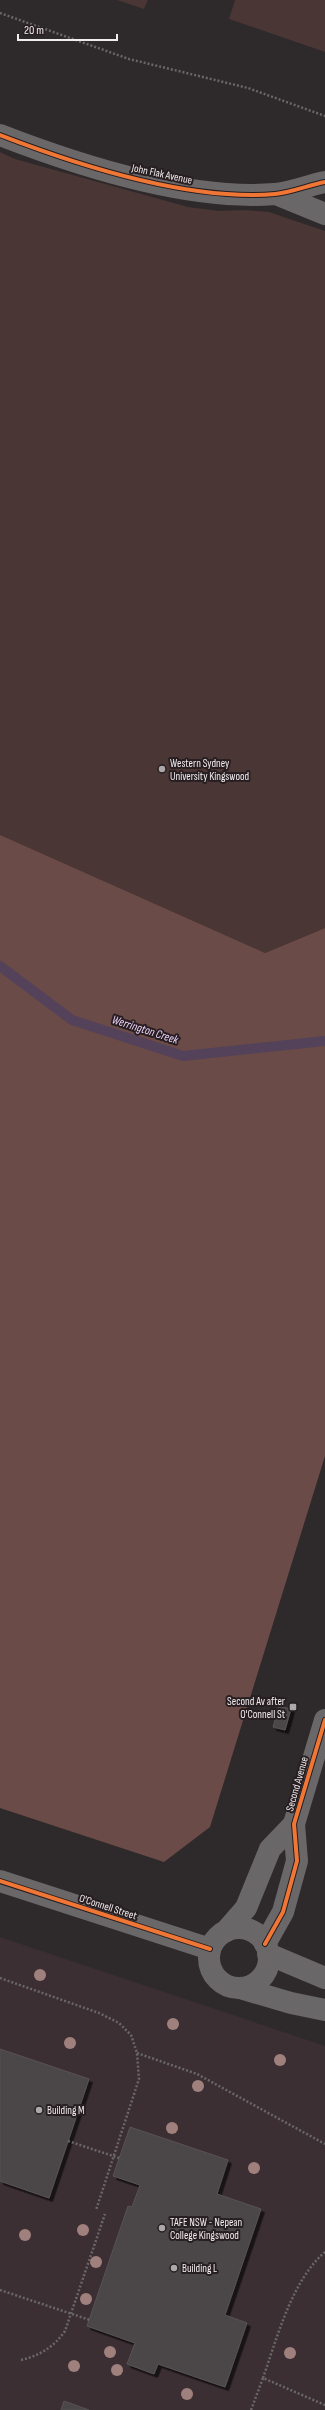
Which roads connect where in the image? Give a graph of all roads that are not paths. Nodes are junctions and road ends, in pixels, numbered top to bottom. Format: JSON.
{"nodes":[{"id":1,"x":0,"y":135,"type":"edge"},
{"id":2,"x":325,"y":182,"type":"edge"},
{"id":3,"x":276,"y":194,"type":"junction"},
{"id":4,"x":325,"y":214,"type":"edge"},
{"id":5,"x":325,"y":1720,"type":"edge"},
{"id":6,"x":294,"y":1824,"type":"junction"},
{"id":7,"x":0,"y":1881,"type":"edge"},
{"id":8,"x":226,"y":1931,"type":"junction"},
{"id":9,"x":210,"y":1949,"type":"junction"},
{"id":10,"x":266,"y":1949,"type":"junction"},
{"id":11,"x":325,"y":1978,"type":"edge"},
{"id":12,"x":240,"y":1988,"type":"junction"},
{"id":13,"x":325,"y":2010,"type":"edge"}],
"edges":[{"from":1,"to":3,"type":"street","name":"John Flak Avenue"},
{"from":2,"to":3,"type":"street","name":"John Flak Avenue"},
{"from":3,"to":4,"type":"street","name":"John Flak Avenue"},
{"from":5,"to":6,"type":"street","name":"Second Avenue"},
{"from":6,"to":8,"type":"street","name":"Second Avenue"},
{"from":6,"to":10,"type":"street","name":"Second Avenue"},
{"from":7,"to":9,"type":"street","name":"O'Connell Street"},
{"from":8,"to":9,"type":"street"},
{"from":8,"to":10,"type":"street"},
{"from":9,"to":12,"type":"street"},
{"from":10,"to":11,"type":"street"},
{"from":10,"to":12,"type":"street"},
{"from":12,"to":13,"type":"street"}]}
